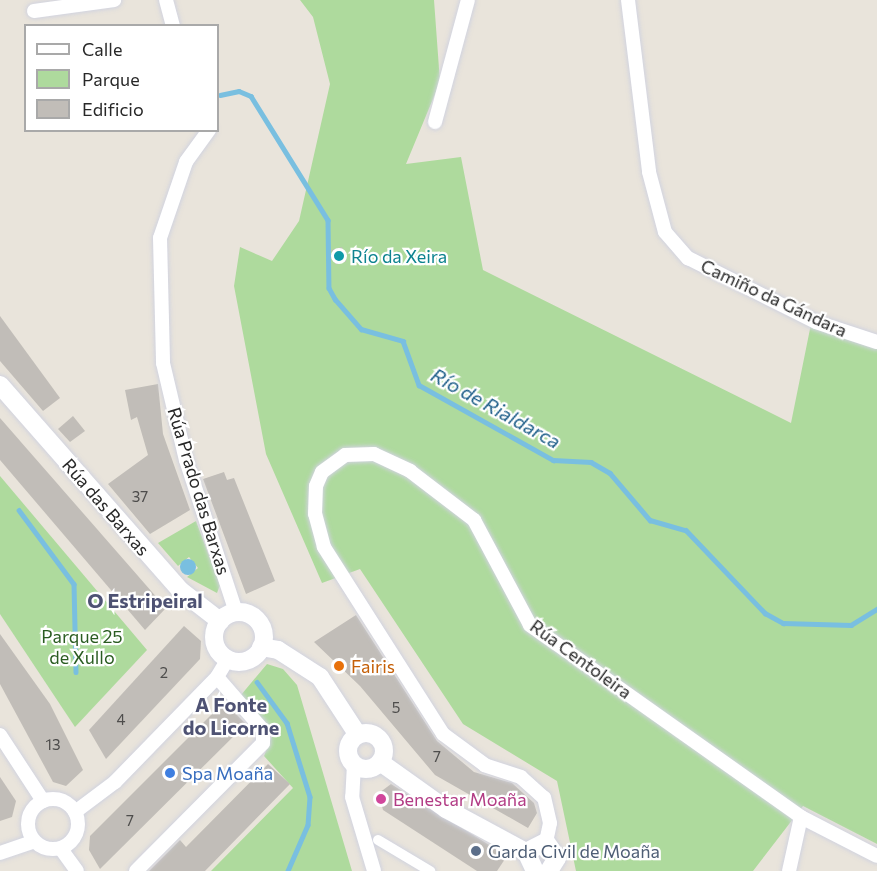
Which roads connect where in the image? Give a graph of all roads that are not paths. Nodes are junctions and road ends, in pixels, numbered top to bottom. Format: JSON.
{"nodes":[{"id":1,"x":114,"y":0,"type":"edge"},
{"id":2,"x":166,"y":0,"type":"edge"},
{"id":3,"x":468,"y":0,"type":"edge"},
{"id":4,"x":628,"y":0,"type":"edge"},
{"id":5,"x":34,"y":11,"type":"dead end"},
{"id":6,"x":172,"y":24,"type":"edge"},
{"id":7,"x":435,"y":122,"type":"dead end"},
{"id":8,"x":208,"y":132,"type":"edge"},
{"id":9,"x":877,"y":342,"type":"edge"},
{"id":10,"x":0,"y":385,"type":"edge"},
{"id":11,"x":236,"y":612,"type":"junction"},
{"id":12,"x":220,"y":621,"type":"junction"},
{"id":13,"x":261,"y":647,"type":"junction"},
{"id":14,"x":228,"y":659,"type":"junction"},
{"id":15,"x":217,"y":677,"type":"junction"},
{"id":16,"x":0,"y":735,"type":"edge"},
{"id":17,"x":358,"y":735,"type":"junction"},
{"id":18,"x":380,"y":762,"type":"junction"},
{"id":19,"x":354,"y":764,"type":"junction"},
{"id":20,"x":43,"y":801,"type":"junction"},
{"id":21,"x":75,"y":812,"type":"junction"},
{"id":22,"x":801,"y":818,"type":"junction"},
{"id":23,"x":378,"y":840,"type":"dead end"},
{"id":24,"x":34,"y":841,"type":"junction"},
{"id":25,"x":546,"y":842,"type":"junction"},
{"id":26,"x":61,"y":849,"type":"junction"},
{"id":27,"x":526,"y":852,"type":"junction"},
{"id":28,"x":0,"y":853,"type":"edge"},
{"id":29,"x":877,"y":856,"type":"edge"},
{"id":30,"x":553,"y":870,"type":"edge"},
{"id":31,"x":76,"y":871,"type":"edge"},
{"id":32,"x":136,"y":871,"type":"edge"},
{"id":33,"x":374,"y":871,"type":"edge"},
{"id":34,"x":430,"y":871,"type":"edge"},
{"id":35,"x":535,"y":871,"type":"edge"},
{"id":36,"x":789,"y":871,"type":"edge"}],
"edges":[{"from":1,"to":5,"type":"street"},
{"from":2,"to":6,"type":"street"},
{"from":3,"to":7,"type":"street"},
{"from":4,"to":9,"type":"street","name":"Camiño da Gándara"},
{"from":8,"to":11,"type":"street","name":"Rúa Prado das Barxas"},
{"from":10,"to":12,"type":"street","name":"Rúa das Barxas"},
{"from":11,"to":12,"type":"street"},
{"from":11,"to":13,"type":"street"},
{"from":12,"to":14,"type":"street"},
{"from":13,"to":14,"type":"street"},
{"from":13,"to":17,"type":"street"},
{"from":14,"to":15,"type":"street"},
{"from":15,"to":21,"type":"street"},
{"from":15,"to":32,"type":"street"},
{"from":16,"to":20,"type":"street"},
{"from":17,"to":18,"type":"street"},
{"from":17,"to":19,"type":"street"},
{"from":18,"to":19,"type":"street"},
{"from":18,"to":27,"type":"street"},
{"from":19,"to":33,"type":"street"},
{"from":20,"to":21,"type":"street"},
{"from":20,"to":24,"type":"street"},
{"from":21,"to":26,"type":"street"},
{"from":22,"to":25,"type":"street","name":"Rúa Centoleira"},
{"from":22,"to":29,"type":"street","name":"Rúa Centoleira"},
{"from":22,"to":36,"type":"street"},
{"from":23,"to":34,"type":"street"},
{"from":24,"to":26,"type":"street"},
{"from":24,"to":28,"type":"street"},
{"from":25,"to":27,"type":"street"},
{"from":25,"to":30,"type":"street"},
{"from":26,"to":31,"type":"street"},
{"from":27,"to":35,"type":"street"}]}
